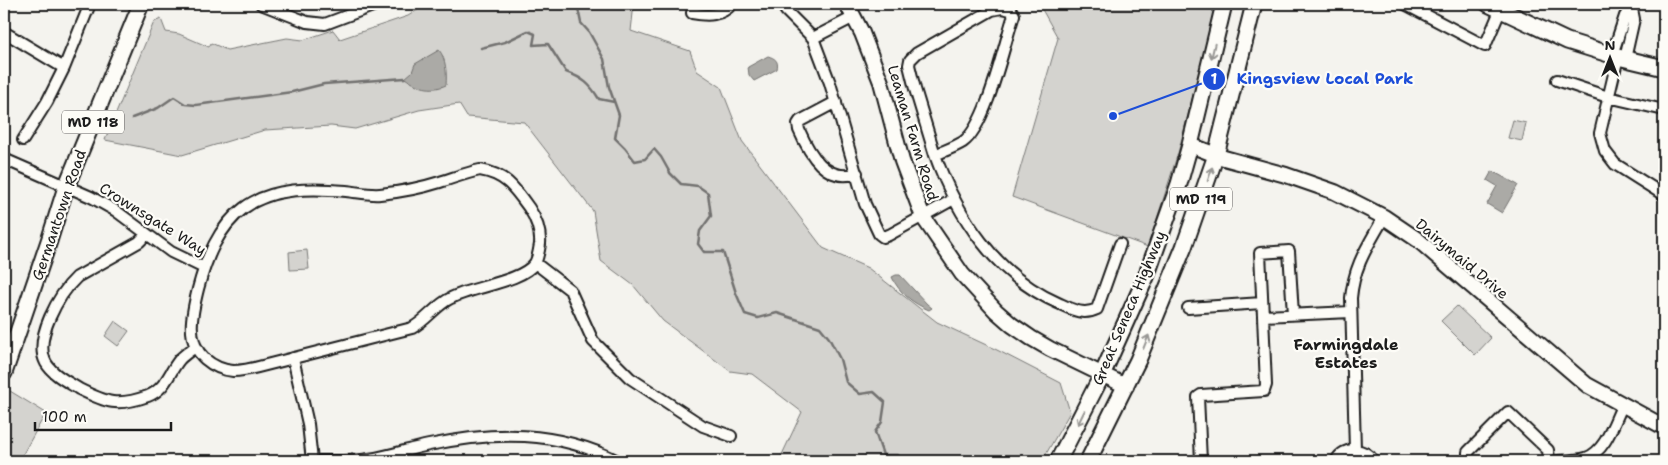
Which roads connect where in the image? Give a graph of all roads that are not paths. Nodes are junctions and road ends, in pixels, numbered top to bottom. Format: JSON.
{"nodes":[{"id":1,"x":90,"y":4,"type":"edge"},
{"id":2,"x":141,"y":4,"type":"edge"},
{"id":3,"x":261,"y":4,"type":"edge"},
{"id":4,"x":378,"y":4,"type":"edge"},
{"id":5,"x":694,"y":4,"type":"edge"},
{"id":6,"x":732,"y":4,"type":"edge"},
{"id":7,"x":782,"y":4,"type":"edge"},
{"id":8,"x":846,"y":4,"type":"edge"},
{"id":9,"x":1224,"y":4,"type":"edge"},
{"id":10,"x":1254,"y":4,"type":"edge"},
{"id":11,"x":1405,"y":4,"type":"edge"},
{"id":12,"x":1632,"y":6,"type":"edge"},
{"id":13,"x":1494,"y":7,"type":"edge"},
{"id":14,"x":854,"y":17,"type":"junction"},
{"id":15,"x":4,"y":32,"type":"edge"},
{"id":16,"x":812,"y":38,"type":"junction"},
{"id":17,"x":1618,"y":57,"type":"junction"},
{"id":18,"x":64,"y":68,"type":"junction"},
{"id":19,"x":1664,"y":68,"type":"edge"},
{"id":20,"x":1557,"y":80,"type":"dead end"},
{"id":21,"x":1608,"y":97,"type":"junction"},
{"id":22,"x":836,"y":102,"type":"junction"},
{"id":23,"x":1664,"y":110,"type":"edge"},
{"id":24,"x":23,"y":140,"type":"dead end"},
{"id":25,"x":1190,"y":145,"type":"junction"},
{"id":26,"x":1216,"y":154,"type":"junction"},
{"id":27,"x":935,"y":155,"type":"junction"},
{"id":28,"x":4,"y":159,"type":"edge"},
{"id":29,"x":857,"y":173,"type":"junction"},
{"id":30,"x":66,"y":187,"type":"junction"},
{"id":31,"x":1664,"y":195,"type":"edge"},
{"id":32,"x":954,"y":199,"type":"junction"},
{"id":33,"x":923,"y":217,"type":"junction"},
{"id":34,"x":1384,"y":217,"type":"junction"},
{"id":35,"x":147,"y":234,"type":"junction"},
{"id":36,"x":1120,"y":244,"type":"dead end"},
{"id":37,"x":535,"y":263,"type":"junction"},
{"id":38,"x":204,"y":268,"type":"junction"},
{"id":39,"x":1262,"y":303,"type":"junction"},
{"id":40,"x":1188,"y":308,"type":"dead end"},
{"id":41,"x":1351,"y":312,"type":"junction"},
{"id":42,"x":1293,"y":314,"type":"junction"},
{"id":43,"x":1263,"y":316,"type":"junction"},
{"id":44,"x":195,"y":347,"type":"junction"},
{"id":45,"x":293,"y":358,"type":"junction"},
{"id":46,"x":4,"y":372,"type":"edge"},
{"id":47,"x":1102,"y":375,"type":"junction"},
{"id":48,"x":1126,"y":386,"type":"junction"},
{"id":49,"x":1623,"y":404,"type":"junction"},
{"id":50,"x":1664,"y":427,"type":"edge"},
{"id":51,"x":731,"y":436,"type":"dead end"},
{"id":52,"x":1355,"y":450,"type":"junction"},
{"id":53,"x":312,"y":461,"type":"edge"},
{"id":54,"x":618,"y":461,"type":"edge"},
{"id":55,"x":1058,"y":461,"type":"edge"},
{"id":56,"x":1088,"y":461,"type":"edge"},
{"id":57,"x":1201,"y":461,"type":"edge"},
{"id":58,"x":1336,"y":461,"type":"edge"},
{"id":59,"x":1374,"y":461,"type":"edge"},
{"id":60,"x":1468,"y":461,"type":"edge"},
{"id":61,"x":1549,"y":461,"type":"edge"},
{"id":62,"x":1558,"y":461,"type":"edge"}],
"edges":[{"from":1,"to":18,"type":"street"},
{"from":2,"to":30,"type":"main road","name":"Germantown Road","number":"MD 118"},
{"from":3,"to":4,"type":"street"},
{"from":5,"to":6,"type":"street"},
{"from":7,"to":16,"type":"street"},
{"from":8,"to":14,"type":"street","name":"Leaman Farm Road"},
{"from":9,"to":25,"type":"main road","name":"Great Seneca Highway","number":"MD 119","one_way":true},
{"from":10,"to":26,"type":"main road","name":"Great Seneca Highway","number":"MD 119"},
{"from":11,"to":13,"type":"street"},
{"from":12,"to":17,"type":"street"},
{"from":13,"to":17,"type":"main road"},
{"from":14,"to":16,"type":"street"},
{"from":14,"to":33,"type":"street","name":"Leaman Farm Road"},
{"from":15,"to":18,"type":"street"},
{"from":16,"to":22,"type":"street"},
{"from":17,"to":19,"type":"main road"},
{"from":17,"to":21,"type":"street"},
{"from":18,"to":24,"type":"street"},
{"from":20,"to":21,"type":"street"},
{"from":21,"to":23,"type":"street"},
{"from":21,"to":31,"type":"street"},
{"from":22,"to":29,"type":"street"},
{"from":22,"to":29,"type":"street"},
{"from":25,"to":26,"type":"street","name":"Dairymaid Drive"},
{"from":25,"to":47,"type":"main road","name":"Great Seneca Highway","number":"MD 119"},
{"from":26,"to":34,"type":"street","name":"Dairymaid Drive"},
{"from":48,"to":26,"type":"main road","name":"Great Seneca Highway","number":"MD 119","one_way":true},
{"from":27,"to":27,"type":"street"},
{"from":27,"to":32,"type":"street"},
{"from":28,"to":30,"type":"street","name":"Crownsgate Way"},
{"from":29,"to":33,"type":"street"},
{"from":30,"to":35,"type":"street","name":"Crownsgate Way"},
{"from":30,"to":46,"type":"main road","name":"Germantown Road","number":"MD 118"},
{"from":32,"to":33,"type":"street"},
{"from":32,"to":36,"type":"street"},
{"from":33,"to":47,"type":"street","name":"Leaman Farm Road"},
{"from":34,"to":41,"type":"street"},
{"from":34,"to":49,"type":"street","name":"Dairymaid Drive"},
{"from":35,"to":38,"type":"street","name":"Crownsgate Way"},
{"from":35,"to":44,"type":"street"},
{"from":37,"to":38,"type":"street"},
{"from":37,"to":45,"type":"street"},
{"from":37,"to":51,"type":"street"},
{"from":38,"to":44,"type":"street"},
{"from":39,"to":40,"type":"street"},
{"from":39,"to":42,"type":"street"},
{"from":39,"to":43,"type":"street"},
{"from":41,"to":42,"type":"street"},
{"from":41,"to":52,"type":"street"},
{"from":42,"to":43,"type":"street"},
{"from":43,"to":57,"type":"street"},
{"from":44,"to":45,"type":"street"},
{"from":45,"to":53,"type":"street"},
{"from":47,"to":48,"type":"street","name":"Leaman Farm Road"},
{"from":47,"to":55,"type":"main road","name":"Great Seneca Highway","number":"MD 119","one_way":true},
{"from":48,"to":56,"type":"main road","name":"Great Seneca Highway","number":"MD 119"},
{"from":49,"to":50,"type":"street","name":"Dairymaid Drive"},
{"from":49,"to":62,"type":"street"},
{"from":52,"to":58,"type":"street"},
{"from":52,"to":59,"type":"street"},
{"from":53,"to":54,"type":"street"},
{"from":60,"to":61,"type":"street"}]}
